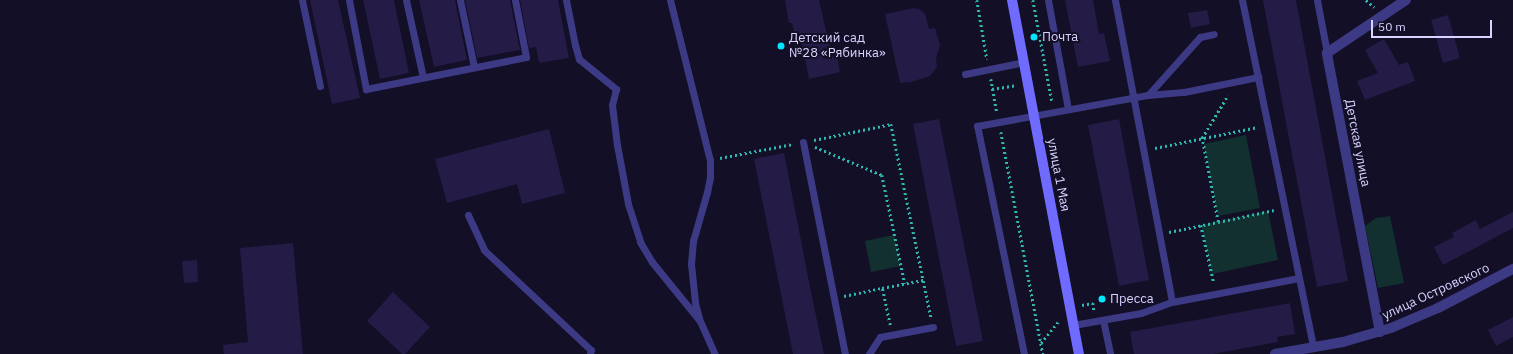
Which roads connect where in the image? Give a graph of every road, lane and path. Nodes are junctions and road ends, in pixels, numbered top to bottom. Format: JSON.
{"nodes":[{"id":1,"x":302,"y":0,"type":"edge"},
{"id":2,"x":349,"y":0,"type":"edge"},
{"id":3,"x":406,"y":0,"type":"edge"},
{"id":4,"x":460,"y":0,"type":"edge"},
{"id":5,"x":515,"y":0,"type":"edge"},
{"id":6,"x":566,"y":0,"type":"edge"},
{"id":7,"x":670,"y":0,"type":"edge"},
{"id":8,"x":977,"y":0,"type":"edge"},
{"id":9,"x":1012,"y":0,"type":"edge"},
{"id":10,"x":1032,"y":0,"type":"edge"},
{"id":11,"x":1048,"y":0,"type":"edge"},
{"id":12,"x":1115,"y":0,"type":"edge"},
{"id":13,"x":1242,"y":0,"type":"edge"},
{"id":14,"x":1317,"y":0,"type":"edge"},
{"id":15,"x":1406,"y":0,"type":"edge"},
{"id":16,"x":1214,"y":34,"type":"dead end"},
{"id":17,"x":1327,"y":53,"type":"junction"},
{"id":18,"x":1024,"y":62,"type":"junction"},
{"id":19,"x":474,"y":67,"type":"junction"},
{"id":20,"x":989,"y":69,"type":"junction"},
{"id":21,"x":965,"y":74,"type":"dead end"},
{"id":22,"x":423,"y":77,"type":"junction"},
{"id":23,"x":1258,"y":78,"type":"junction"},
{"id":24,"x":1235,"y":82,"type":"junction"},
{"id":25,"x":320,"y":86,"type":"dead end"},
{"id":26,"x":1148,"y":95,"type":"junction"},
{"id":27,"x":1133,"y":97,"type":"junction"},
{"id":28,"x":1068,"y":109,"type":"junction"},
{"id":29,"x":1054,"y":111,"type":"junction"},
{"id":30,"x":1034,"y":115,"type":"junction"},
{"id":31,"x":999,"y":122,"type":"junction"},
{"id":32,"x":1268,"y":125,"type":"junction"},
{"id":33,"x":1202,"y":138,"type":"junction"},
{"id":34,"x":803,"y":142,"type":"junction"},
{"id":35,"x":1143,"y":150,"type":"junction"},
{"id":36,"x":710,"y":160,"type":"junction"},
{"id":37,"x":1284,"y":208,"type":"junction"},
{"id":38,"x":468,"y":215,"type":"dead end"},
{"id":39,"x":1218,"y":222,"type":"junction"},
{"id":40,"x":1201,"y":225,"type":"junction"},
{"id":41,"x":1159,"y":234,"type":"junction"},
{"id":42,"x":1513,"y":269,"type":"edge"},
{"id":43,"x":1299,"y":278,"type":"junction"},
{"id":44,"x":923,"y":280,"type":"junction"},
{"id":45,"x":905,"y":284,"type":"junction"},
{"id":46,"x":882,"y":288,"type":"junction"},
{"id":47,"x":1216,"y":294,"type":"junction"},
{"id":48,"x":834,"y":298,"type":"junction"},
{"id":49,"x":1172,"y":302,"type":"junction"},
{"id":50,"x":1103,"y":320,"type":"junction"},
{"id":51,"x":700,"y":321,"type":"junction"},
{"id":52,"x":1073,"y":325,"type":"junction"},
{"id":53,"x":933,"y":327,"type":"joint"},
{"id":54,"x":1380,"y":332,"type":"junction"},
{"id":55,"x":892,"y":335,"type":"junction"},
{"id":56,"x":1313,"y":347,"type":"junction"},
{"id":57,"x":590,"y":354,"type":"edge"},
{"id":58,"x":715,"y":354,"type":"edge"},
{"id":59,"x":845,"y":354,"type":"edge"},
{"id":60,"x":869,"y":354,"type":"edge"},
{"id":61,"x":1024,"y":354,"type":"edge"},
{"id":62,"x":1043,"y":354,"type":"edge"},
{"id":63,"x":1079,"y":354,"type":"edge"},
{"id":64,"x":1110,"y":354,"type":"edge"},
{"id":65,"x":1275,"y":354,"type":"edge"}],
"edges":[{"from":1,"to":25,"type":"lane"},
{"from":2,"to":22,"type":"lane"},
{"from":3,"to":22,"type":"lane"},
{"from":4,"to":19,"type":"lane"},
{"from":5,"to":19,"type":"lane"},
{"from":6,"to":51,"type":"lane"},
{"from":7,"to":36,"type":"lane"},
{"from":8,"to":20,"type":"path"},
{"from":9,"to":18,"type":"street","name":"улица 1 Мая"},
{"from":10,"to":29,"type":"path"},
{"from":11,"to":28,"type":"lane"},
{"from":12,"to":27,"type":"lane"},
{"from":13,"to":23,"type":"lane"},
{"from":14,"to":17,"type":"lane"},
{"from":15,"to":17,"type":"street"},
{"from":16,"to":26,"type":"lane"},
{"from":17,"to":54,"type":"street","name":"Детская улица"},
{"from":18,"to":20,"type":"lane"},
{"from":18,"to":30,"type":"street","name":"улица 1 Мая"},
{"from":19,"to":22,"type":"lane"},
{"from":20,"to":21,"type":"lane"},
{"from":20,"to":31,"type":"path"},
{"from":23,"to":24,"type":"lane"},
{"from":23,"to":32,"type":"lane"},
{"from":24,"to":26,"type":"lane"},
{"from":24,"to":33,"type":"path"},
{"from":26,"to":27,"type":"lane"},
{"from":27,"to":28,"type":"lane"},
{"from":27,"to":35,"type":"lane"},
{"from":28,"to":29,"type":"lane"},
{"from":29,"to":30,"type":"lane"},
{"from":30,"to":31,"type":"lane"},
{"from":30,"to":52,"type":"street","name":"улица 1 Мая"},
{"from":31,"to":61,"type":"lane"},
{"from":31,"to":62,"type":"path"},
{"from":32,"to":33,"type":"path"},
{"from":32,"to":37,"type":"lane"},
{"from":33,"to":35,"type":"path"},
{"from":33,"to":39,"type":"path"},
{"from":34,"to":36,"type":"path"},
{"from":34,"to":44,"type":"path"},
{"from":34,"to":45,"type":"path"},
{"from":34,"to":48,"type":"lane"},
{"from":35,"to":41,"type":"lane"},
{"from":36,"to":51,"type":"lane"},
{"from":37,"to":39,"type":"path"},
{"from":37,"to":43,"type":"lane"},
{"from":38,"to":57,"type":"lane"},
{"from":39,"to":40,"type":"path"},
{"from":40,"to":41,"type":"path"},
{"from":40,"to":47,"type":"path"},
{"from":41,"to":49,"type":"lane"},
{"from":42,"to":54,"type":"street","name":"улица Островского"},
{"from":43,"to":47,"type":"lane"},
{"from":43,"to":56,"type":"lane"},
{"from":44,"to":45,"type":"path"},
{"from":44,"to":53,"type":"path"},
{"from":45,"to":46,"type":"path"},
{"from":46,"to":48,"type":"path"},
{"from":46,"to":55,"type":"path"},
{"from":47,"to":49,"type":"lane"},
{"from":48,"to":59,"type":"lane"},
{"from":49,"to":50,"type":"lane"},
{"from":50,"to":52,"type":"lane"},
{"from":50,"to":64,"type":"lane"},
{"from":51,"to":58,"type":"lane"},
{"from":52,"to":63,"type":"street","name":"улица 1 Мая"},
{"from":53,"to":55,"type":"lane"},
{"from":54,"to":56,"type":"street","name":"улица Островского"},
{"from":55,"to":60,"type":"lane"},
{"from":56,"to":65,"type":"street","name":"улица Островского"}]}
